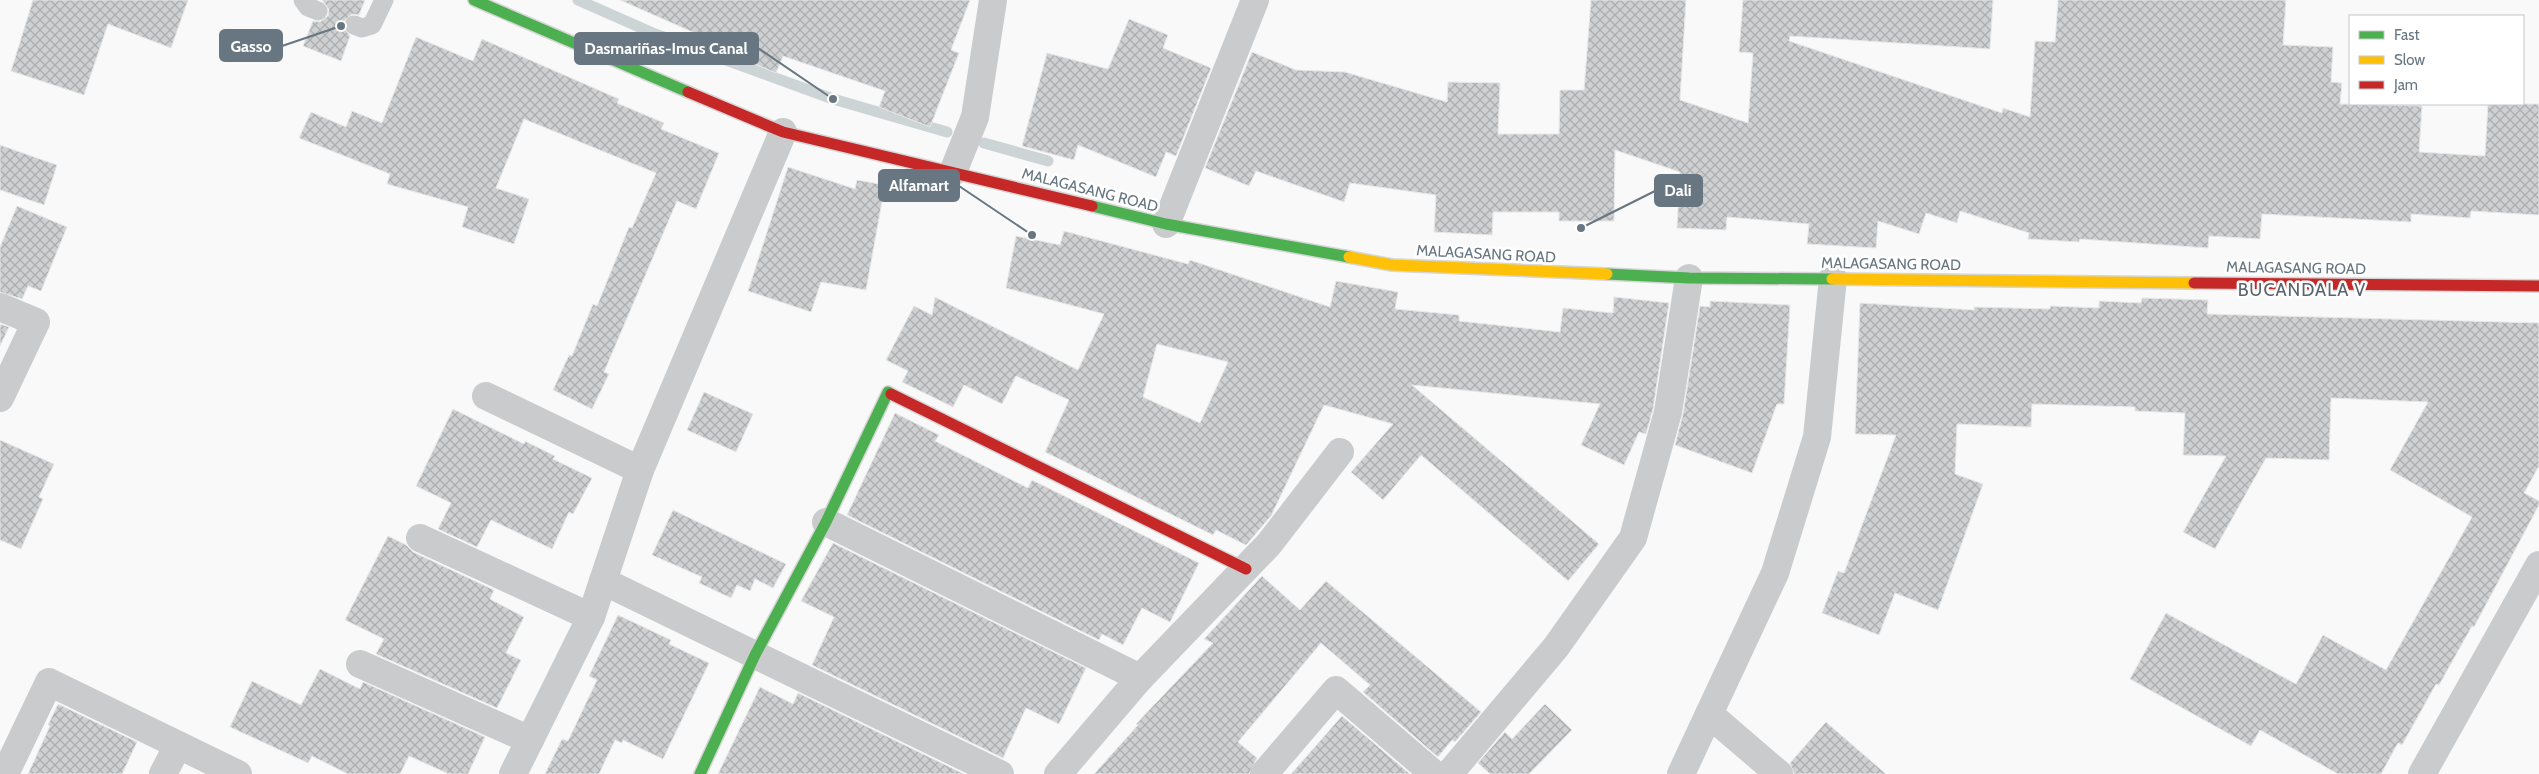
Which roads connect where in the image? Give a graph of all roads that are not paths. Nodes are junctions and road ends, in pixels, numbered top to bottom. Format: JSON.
{"nodes":[{"id":1,"x":384,"y":0,"type":"edge"},
{"id":2,"x":474,"y":0,"type":"edge"},
{"id":3,"x":993,"y":0,"type":"edge"},
{"id":4,"x":1255,"y":0,"type":"edge"},
{"id":5,"x":354,"y":26,"type":"dead end"},
{"id":6,"x":784,"y":132,"type":"junction"},
{"id":7,"x":954,"y":172,"type":"junction"},
{"id":8,"x":1166,"y":224,"type":"junction"},
{"id":9,"x":1689,"y":278,"type":"junction"},
{"id":10,"x":1833,"y":278,"type":"junction"},
{"id":11,"x":2539,"y":286,"type":"edge"},
{"id":12,"x":0,"y":307,"type":"edge"},
{"id":13,"x":486,"y":396,"type":"dead end"},
{"id":14,"x":0,"y":398,"type":"edge"},
{"id":15,"x":1340,"y":452,"type":"dead end"},
{"id":16,"x":640,"y":470,"type":"junction"},
{"id":17,"x":826,"y":522,"type":"junction"},
{"id":18,"x":420,"y":538,"type":"dead end"},
{"id":19,"x":2539,"y":565,"type":"edge"},
{"id":20,"x":1246,"y":569,"type":"junction"},
{"id":21,"x":603,"y":581,"type":"junction"},
{"id":22,"x":591,"y":617,"type":"junction"},
{"id":23,"x":755,"y":655,"type":"junction"},
{"id":24,"x":360,"y":664,"type":"dead end"},
{"id":25,"x":1140,"y":678,"type":"junction"},
{"id":26,"x":1709,"y":714,"type":"junction"},
{"id":27,"x":530,"y":740,"type":"junction"},
{"id":28,"x":178,"y":745,"type":"junction"},
{"id":29,"x":5,"y":774,"type":"edge"},
{"id":30,"x":163,"y":774,"type":"edge"},
{"id":31,"x":238,"y":774,"type":"edge"},
{"id":32,"x":513,"y":774,"type":"edge"},
{"id":33,"x":700,"y":774,"type":"edge"},
{"id":34,"x":1000,"y":774,"type":"edge"},
{"id":35,"x":1058,"y":774,"type":"edge"},
{"id":36,"x":1264,"y":774,"type":"edge"},
{"id":37,"x":1434,"y":774,"type":"edge"},
{"id":38,"x":1449,"y":774,"type":"edge"},
{"id":39,"x":1681,"y":774,"type":"edge"},
{"id":40,"x":1779,"y":774,"type":"edge"},
{"id":41,"x":2422,"y":774,"type":"edge"}],
"edges":[{"from":1,"to":5,"type":"lane"},
{"from":2,"to":6,"type":"main road","name":"MALAGASANG ROAD"},
{"from":3,"to":7,"type":"street"},
{"from":4,"to":8,"type":"street"},
{"from":6,"to":7,"type":"main road","name":"MALAGASANG ROAD"},
{"from":6,"to":16,"type":"street"},
{"from":7,"to":8,"type":"main road","name":"MALAGASANG ROAD"},
{"from":8,"to":9,"type":"main road","name":"MALAGASANG ROAD"},
{"from":9,"to":10,"type":"main road","name":"MALAGASANG ROAD"},
{"from":9,"to":38,"type":"street"},
{"from":10,"to":11,"type":"main road","name":"MALAGASANG ROAD"},
{"from":10,"to":26,"type":"street"},
{"from":12,"to":14,"type":"street"},
{"from":13,"to":16,"type":"street"},
{"from":15,"to":20,"type":"street"},
{"from":16,"to":21,"type":"street"},
{"from":17,"to":20,"type":"main road"},
{"from":17,"to":23,"type":"main road"},
{"from":17,"to":25,"type":"street"},
{"from":18,"to":22,"type":"street"},
{"from":19,"to":41,"type":"street"},
{"from":20,"to":25,"type":"street"},
{"from":21,"to":22,"type":"street"},
{"from":21,"to":23,"type":"street"},
{"from":22,"to":27,"type":"street"},
{"from":23,"to":33,"type":"main road"},
{"from":23,"to":34,"type":"street"},
{"from":24,"to":27,"type":"street"},
{"from":25,"to":35,"type":"street"},
{"from":26,"to":39,"type":"street"},
{"from":26,"to":40,"type":"street"},
{"from":27,"to":32,"type":"street"},
{"from":28,"to":29,"type":"street"},
{"from":28,"to":30,"type":"street"},
{"from":28,"to":31,"type":"street"},
{"from":36,"to":37,"type":"street"}]}
